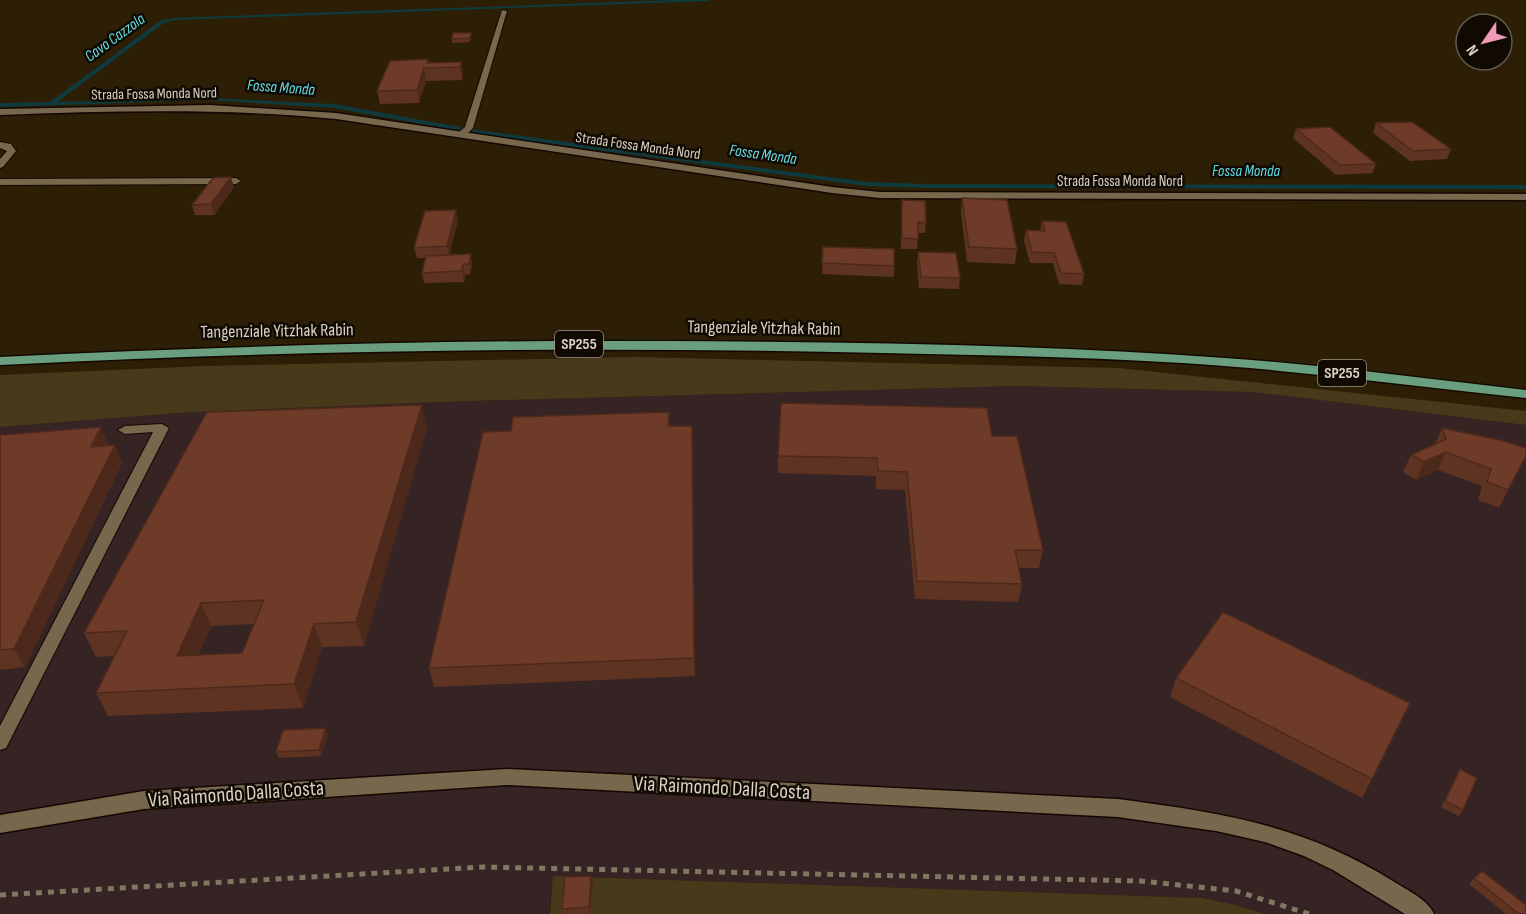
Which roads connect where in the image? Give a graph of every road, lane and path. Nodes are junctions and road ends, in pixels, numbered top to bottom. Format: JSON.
{"nodes":[{"id":1,"x":504,"y":12,"type":"dead end"},
{"id":2,"x":0,"y":112,"type":"edge"},
{"id":3,"x":465,"y":132,"type":"junction"},
{"id":4,"x":0,"y":145,"type":"edge"},
{"id":5,"x":0,"y":165,"type":"edge"},
{"id":6,"x":236,"y":181,"type":"dead end"},
{"id":7,"x":0,"y":182,"type":"edge"},
{"id":8,"x":1526,"y":197,"type":"edge"},
{"id":9,"x":0,"y":361,"type":"edge"},
{"id":10,"x":1526,"y":394,"type":"edge"},
{"id":11,"x":125,"y":430,"type":"dead end"},
{"id":12,"x":1,"y":739,"type":"edge"},
{"id":13,"x":0,"y":824,"type":"edge"},
{"id":14,"x":0,"y":895,"type":"edge"},
{"id":15,"x":1309,"y":914,"type":"edge"},
{"id":16,"x":1423,"y":914,"type":"edge"}],
"edges":[{"from":1,"to":3,"type":"lane"},
{"from":2,"to":3,"type":"street","name":"Strada Fossa Monda Nord"},
{"from":3,"to":8,"type":"street","name":"Strada Fossa Monda Nord"},
{"from":4,"to":5,"type":"lane"},
{"from":6,"to":7,"type":"lane"},
{"from":9,"to":10,"type":"main road","name":"Tangenziale Yitzhak Rabin","number":"SP255"},
{"from":11,"to":12,"type":"lane"},
{"from":13,"to":16,"type":"street","name":"Via Raimondo Dalla Costa"},
{"from":14,"to":15,"type":"path"}]}
